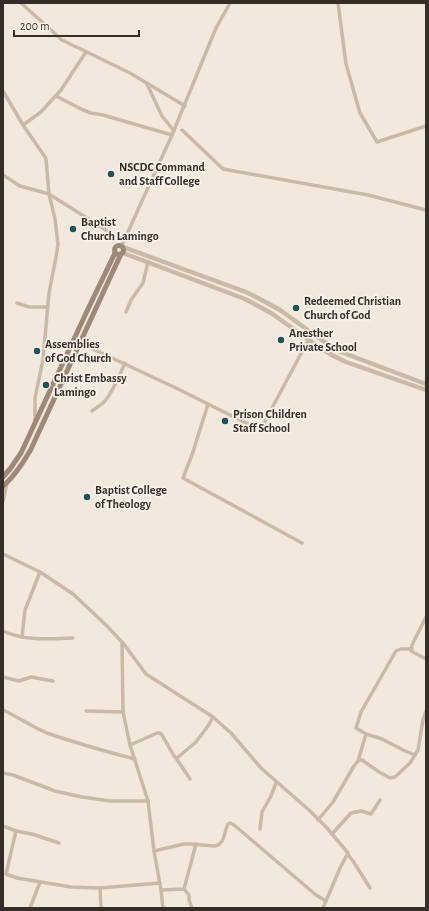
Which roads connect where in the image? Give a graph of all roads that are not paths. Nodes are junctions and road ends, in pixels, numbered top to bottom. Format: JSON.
{"nodes":[{"id":1,"x":21,"y":3,"type":"edge"},
{"id":2,"x":230,"y":3,"type":"edge"},
{"id":3,"x":338,"y":3,"type":"edge"},
{"id":4,"x":86,"y":52,"type":"junction"},
{"id":5,"x":147,"y":84,"type":"junction"},
{"id":6,"x":3,"y":91,"type":"edge"},
{"id":7,"x":56,"y":96,"type":"junction"},
{"id":8,"x":185,"y":106,"type":"junction"},
{"id":9,"x":23,"y":125,"type":"junction"},
{"id":10,"x":426,"y":126,"type":"edge"},
{"id":11,"x":182,"y":130,"type":"dead end"},
{"id":12,"x":174,"y":131,"type":"junction"},
{"id":13,"x":172,"y":135,"type":"junction"},
{"id":14,"x":3,"y":175,"type":"edge"},
{"id":15,"x":49,"y":194,"type":"junction"},
{"id":16,"x":426,"y":210,"type":"edge"},
{"id":17,"x":122,"y":248,"type":"junction"},
{"id":18,"x":115,"y":252,"type":"junction"},
{"id":19,"x":148,"y":262,"type":"junction"},
{"id":20,"x":17,"y":303,"type":"dead end"},
{"id":21,"x":48,"y":307,"type":"junction"},
{"id":22,"x":126,"y":312,"type":"dead end"},
{"id":23,"x":312,"y":333,"type":"junction"},
{"id":24,"x":309,"y":339,"type":"junction"},
{"id":25,"x":80,"y":343,"type":"junction"},
{"id":26,"x":125,"y":363,"type":"junction"},
{"id":27,"x":426,"y":384,"type":"edge"},
{"id":28,"x":426,"y":390,"type":"edge"},
{"id":29,"x":208,"y":404,"type":"junction"},
{"id":30,"x":92,"y":411,"type":"dead end"},
{"id":31,"x":35,"y":422,"type":"junction"},
{"id":32,"x":3,"y":476,"type":"edge"},
{"id":33,"x":5,"y":484,"type":"edge"},
{"id":34,"x":3,"y":501,"type":"edge"},
{"id":35,"x":302,"y":543,"type":"dead end"},
{"id":36,"x":3,"y":554,"type":"edge"},
{"id":37,"x":40,"y":572,"type":"junction"},
{"id":38,"x":426,"y":617,"type":"edge"},
{"id":39,"x":3,"y":631,"type":"edge"},
{"id":40,"x":22,"y":637,"type":"junction"},
{"id":41,"x":73,"y":638,"type":"dead end"},
{"id":42,"x":122,"y":642,"type":"junction"},
{"id":43,"x":412,"y":649,"type":"junction"},
{"id":44,"x":426,"y":659,"type":"edge"},
{"id":45,"x":3,"y":677,"type":"edge"},
{"id":46,"x":53,"y":681,"type":"dead end"},
{"id":47,"x":3,"y":710,"type":"edge"},
{"id":48,"x":426,"y":710,"type":"edge"},
{"id":49,"x":86,"y":711,"type":"dead end"},
{"id":50,"x":123,"y":712,"type":"junction"},
{"id":51,"x":212,"y":717,"type":"junction"},
{"id":52,"x":366,"y":734,"type":"junction"},
{"id":53,"x":130,"y":745,"type":"junction"},
{"id":54,"x":415,"y":755,"type":"junction"},
{"id":55,"x":177,"y":758,"type":"junction"},
{"id":56,"x":134,"y":759,"type":"junction"},
{"id":57,"x":357,"y":762,"type":"junction"},
{"id":58,"x":3,"y":773,"type":"edge"},
{"id":59,"x":190,"y":779,"type":"dead end"},
{"id":60,"x":276,"y":783,"type":"junction"},
{"id":61,"x":380,"y":800,"type":"dead end"},
{"id":62,"x":148,"y":801,"type":"junction"},
{"id":63,"x":318,"y":820,"type":"junction"},
{"id":64,"x":3,"y":826,"type":"edge"},
{"id":65,"x":260,"y":829,"type":"dead end"},
{"id":66,"x":16,"y":830,"type":"junction"},
{"id":67,"x":332,"y":834,"type":"junction"},
{"id":68,"x":59,"y":843,"type":"dead end"},
{"id":69,"x":196,"y":844,"type":"junction"},
{"id":70,"x":154,"y":851,"type":"junction"},
{"id":71,"x":348,"y":853,"type":"junction"},
{"id":72,"x":40,"y":882,"type":"junction"},
{"id":73,"x":160,"y":883,"type":"junction"},
{"id":74,"x":100,"y":888,"type":"junction"},
{"id":75,"x":370,"y":888,"type":"dead end"},
{"id":76,"x":184,"y":889,"type":"junction"},
{"id":77,"x":161,"y":890,"type":"junction"},
{"id":78,"x":326,"y":901,"type":"junction"},
{"id":79,"x":30,"y":908,"type":"edge"},
{"id":80,"x":101,"y":908,"type":"edge"},
{"id":81,"x":163,"y":908,"type":"edge"},
{"id":82,"x":192,"y":908,"type":"edge"},
{"id":83,"x":323,"y":908,"type":"edge"}],
"edges":[{"from":1,"to":4,"type":"street"},
{"from":2,"to":8,"type":"street"},
{"from":3,"to":10,"type":"street"},
{"from":4,"to":5,"type":"street"},
{"from":4,"to":7,"type":"street"},
{"from":5,"to":8,"type":"street"},
{"from":5,"to":12,"type":"street"},
{"from":6,"to":9,"type":"street"},
{"from":7,"to":9,"type":"street"},
{"from":7,"to":13,"type":"street"},
{"from":8,"to":12,"type":"street"},
{"from":9,"to":15,"type":"street"},
{"from":11,"to":16,"type":"street"},
{"from":12,"to":13,"type":"street"},
{"from":13,"to":17,"type":"street"},
{"from":14,"to":15,"type":"street"},
{"from":15,"to":17,"type":"street"},
{"from":15,"to":21,"type":"street"},
{"from":17,"to":18,"type":"main road"},
{"from":17,"to":18,"type":"main road"},
{"from":17,"to":19,"type":"street"},
{"from":17,"to":23,"type":"street"},
{"from":17,"to":25,"type":"main road"},
{"from":18,"to":31,"type":"main road"},
{"from":19,"to":22,"type":"street"},
{"from":19,"to":24,"type":"street"},
{"from":20,"to":21,"type":"street"},
{"from":21,"to":31,"type":"street"},
{"from":23,"to":24,"type":"street"},
{"from":23,"to":27,"type":"street"},
{"from":24,"to":28,"type":"street"},
{"from":24,"to":29,"type":"street"},
{"from":25,"to":26,"type":"street"},
{"from":25,"to":33,"type":"main road"},
{"from":26,"to":29,"type":"street"},
{"from":26,"to":30,"type":"street"},
{"from":29,"to":35,"type":"street"},
{"from":31,"to":32,"type":"main road"},
{"from":33,"to":34,"type":"street"},
{"from":36,"to":37,"type":"street"},
{"from":37,"to":40,"type":"street"},
{"from":37,"to":42,"type":"street"},
{"from":38,"to":43,"type":"street"},
{"from":39,"to":40,"type":"street"},
{"from":40,"to":41,"type":"street"},
{"from":42,"to":50,"type":"street"},
{"from":42,"to":51,"type":"street"},
{"from":43,"to":44,"type":"street"},
{"from":43,"to":52,"type":"street"},
{"from":45,"to":46,"type":"street"},
{"from":47,"to":56,"type":"street"},
{"from":48,"to":54,"type":"street"},
{"from":49,"to":50,"type":"street"},
{"from":50,"to":53,"type":"street"},
{"from":51,"to":55,"type":"street"},
{"from":51,"to":60,"type":"street"},
{"from":52,"to":54,"type":"street"},
{"from":52,"to":57,"type":"street"},
{"from":53,"to":55,"type":"street"},
{"from":53,"to":56,"type":"street"},
{"from":54,"to":57,"type":"street"},
{"from":55,"to":59,"type":"street"},
{"from":56,"to":62,"type":"street"},
{"from":57,"to":63,"type":"street"},
{"from":58,"to":62,"type":"street"},
{"from":60,"to":63,"type":"street"},
{"from":60,"to":65,"type":"street"},
{"from":61,"to":67,"type":"street"},
{"from":62,"to":70,"type":"street"},
{"from":63,"to":67,"type":"street"},
{"from":64,"to":66,"type":"street"},
{"from":66,"to":68,"type":"street"},
{"from":66,"to":72,"type":"street"},
{"from":67,"to":71,"type":"street"},
{"from":69,"to":70,"type":"street"},
{"from":69,"to":76,"type":"street"},
{"from":69,"to":78,"type":"street"},
{"from":70,"to":73,"type":"street"},
{"from":71,"to":75,"type":"street"},
{"from":71,"to":78,"type":"street"},
{"from":72,"to":74,"type":"street"},
{"from":72,"to":79,"type":"street"},
{"from":73,"to":74,"type":"street"},
{"from":73,"to":77,"type":"street"},
{"from":74,"to":80,"type":"street"},
{"from":76,"to":77,"type":"street"},
{"from":76,"to":82,"type":"street"},
{"from":77,"to":81,"type":"street"},
{"from":78,"to":83,"type":"street"}]}
